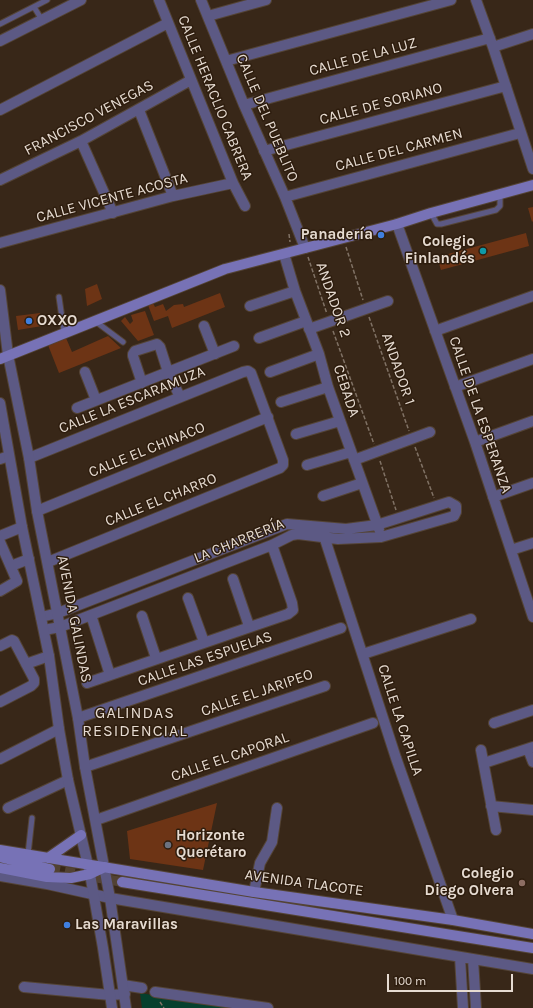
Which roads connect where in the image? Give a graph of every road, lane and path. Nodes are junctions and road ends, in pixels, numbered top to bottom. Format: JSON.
{"nodes":[{"id":1,"x":47,"y":0,"type":"edge"},
{"id":2,"x":159,"y":0,"type":"edge"},
{"id":3,"x":201,"y":0,"type":"edge"},
{"id":4,"x":266,"y":0,"type":"edge"},
{"id":5,"x":451,"y":0,"type":"edge"},
{"id":6,"x":476,"y":0,"type":"edge"},
{"id":7,"x":79,"y":1,"type":"edge"},
{"id":8,"x":34,"y":7,"type":"junction"},
{"id":9,"x":208,"y":16,"type":"junction"},
{"id":10,"x":42,"y":20,"type":"junction"},
{"id":11,"x":168,"y":23,"type":"junction"},
{"id":12,"x":0,"y":24,"type":"edge"},
{"id":13,"x":533,"y":34,"type":"edge"},
{"id":14,"x":0,"y":41,"type":"edge"},
{"id":15,"x":492,"y":42,"type":"junction"},
{"id":16,"x":226,"y":61,"type":"junction"},
{"id":17,"x":191,"y":80,"type":"junction"},
{"id":18,"x":506,"y":86,"type":"junction"},
{"id":19,"x":244,"y":105,"type":"junction"},
{"id":20,"x":0,"y":110,"type":"edge"},
{"id":21,"x":139,"y":110,"type":"junction"},
{"id":22,"x":520,"y":133,"type":"junction"},
{"id":23,"x":81,"y":141,"type":"junction"},
{"id":24,"x":264,"y":151,"type":"junction"},
{"id":25,"x":533,"y":169,"type":"edge"},
{"id":26,"x":0,"y":180,"type":"edge"},
{"id":27,"x":233,"y":183,"type":"junction"},
{"id":28,"x":533,"y":185,"type":"edge"},
{"id":29,"x":173,"y":196,"type":"junction"},
{"id":30,"x":285,"y":197,"type":"junction"},
{"id":31,"x":245,"y":206,"type":"dead end"},
{"id":32,"x":113,"y":213,"type":"junction"},
{"id":33,"x":397,"y":224,"type":"junction"},
{"id":34,"x":344,"y":238,"type":"junction"},
{"id":35,"x":0,"y":243,"type":"edge"},
{"id":36,"x":305,"y":248,"type":"junction"},
{"id":37,"x":284,"y":254,"type":"junction"},
{"id":38,"x":0,"y":290,"type":"edge"},
{"id":39,"x":294,"y":291,"type":"junction"},
{"id":40,"x":533,"y":296,"type":"edge"},
{"id":41,"x":59,"y":297,"type":"dead end"},
{"id":42,"x":388,"y":301,"type":"dead end"},
{"id":43,"x":250,"y":306,"type":"dead end"},
{"id":44,"x":366,"y":309,"type":"junction"},
{"id":45,"x":94,"y":320,"type":"junction"},
{"id":46,"x":330,"y":322,"type":"junction"},
{"id":47,"x":307,"y":325,"type":"junction"},
{"id":48,"x":204,"y":326,"type":"dead end"},
{"id":49,"x":435,"y":331,"type":"junction"},
{"id":50,"x":64,"y":332,"type":"junction"},
{"id":51,"x":258,"y":338,"type":"dead end"},
{"id":52,"x":122,"y":342,"type":"dead end"},
{"id":53,"x":234,"y":346,"type":"dead end"},
{"id":54,"x":215,"y":354,"type":"junction"},
{"id":55,"x":319,"y":354,"type":"junction"},
{"id":56,"x":4,"y":357,"type":"edge"},
{"id":57,"x":533,"y":359,"type":"edge"},
{"id":58,"x":85,"y":372,"type":"dead end"},
{"id":59,"x":168,"y":372,"type":"junction"},
{"id":60,"x":270,"y":372,"type":"dead end"},
{"id":61,"x":142,"y":383,"type":"junction"},
{"id":62,"x":328,"y":387,"type":"junction"},
{"id":63,"x":455,"y":387,"type":"junction"},
{"id":64,"x":180,"y":397,"type":"junction"},
{"id":65,"x":96,"y":400,"type":"junction"},
{"id":66,"x":281,"y":402,"type":"dead end"},
{"id":67,"x":0,"y":403,"type":"edge"},
{"id":68,"x":77,"y":408,"type":"dead end"},
{"id":69,"x":268,"y":417,"type":"junction"},
{"id":70,"x":340,"y":420,"type":"junction"},
{"id":71,"x":533,"y":421,"type":"edge"},
{"id":72,"x":2,"y":426,"type":"edge"},
{"id":73,"x":430,"y":432,"type":"dead end"},
{"id":74,"x":296,"y":434,"type":"dead end"},
{"id":75,"x":412,"y":438,"type":"junction"},
{"id":76,"x":475,"y":442,"type":"junction"},
{"id":77,"x":376,"y":451,"type":"junction"},
{"id":78,"x":352,"y":456,"type":"junction"},
{"id":79,"x":5,"y":458,"type":"edge"},
{"id":80,"x":29,"y":458,"type":"junction"},
{"id":81,"x":307,"y":465,"type":"dead end"},
{"id":82,"x":362,"y":483,"type":"junction"},
{"id":83,"x":533,"y":483,"type":"edge"},
{"id":84,"x":323,"y":496,"type":"dead end"},
{"id":85,"x":493,"y":497,"type":"junction"},
{"id":86,"x":437,"y":505,"type":"junction"},
{"id":87,"x":37,"y":510,"type":"junction"},
{"id":88,"x":399,"y":518,"type":"junction"},
{"id":89,"x":377,"y":525,"type":"junction"},
{"id":90,"x":22,"y":527,"type":"junction"},
{"id":91,"x":323,"y":528,"type":"junction"},
{"id":92,"x":0,"y":536,"type":"edge"},
{"id":93,"x":381,"y":537,"type":"junction"},
{"id":94,"x":324,"y":538,"type":"junction"},
{"id":95,"x":0,"y":542,"type":"edge"},
{"id":96,"x":533,"y":543,"type":"edge"},
{"id":97,"x":272,"y":544,"type":"junction"},
{"id":98,"x":511,"y":550,"type":"junction"},
{"id":99,"x":29,"y":559,"type":"junction"},
{"id":100,"x":48,"y":562,"type":"junction"},
{"id":101,"x":11,"y":566,"type":"junction"},
{"id":102,"x":233,"y":580,"type":"dead end"},
{"id":103,"x":0,"y":591,"type":"edge"},
{"id":104,"x":188,"y":598,"type":"dead end"},
{"id":105,"x":531,"y":604,"type":"edge"},
{"id":106,"x":58,"y":613,"type":"junction"},
{"id":107,"x":91,"y":615,"type":"junction"},
{"id":108,"x":142,"y":616,"type":"dead end"},
{"id":109,"x":41,"y":617,"type":"junction"},
{"id":110,"x":533,"y":617,"type":"edge"},
{"id":111,"x":471,"y":619,"type":"dead end"},
{"id":112,"x":249,"y":626,"type":"junction"},
{"id":113,"x":60,"y":627,"type":"junction"},
{"id":114,"x":341,"y":628,"type":"dead end"},
{"id":115,"x":44,"y":630,"type":"junction"},
{"id":116,"x":204,"y":642,"type":"junction"},
{"id":117,"x":0,"y":646,"type":"edge"},
{"id":118,"x":363,"y":654,"type":"junction"},
{"id":119,"x":49,"y":656,"type":"junction"},
{"id":120,"x":156,"y":658,"type":"junction"},
{"id":121,"x":26,"y":664,"type":"junction"},
{"id":122,"x":110,"y":676,"type":"junction"},
{"id":123,"x":87,"y":683,"type":"dead end"},
{"id":124,"x":325,"y":686,"type":"dead end"},
{"id":125,"x":0,"y":702,"type":"edge"},
{"id":126,"x":533,"y":710,"type":"edge"},
{"id":127,"x":78,"y":718,"type":"junction"},
{"id":128,"x":373,"y":723,"type":"dead end"},
{"id":129,"x":494,"y":723,"type":"dead end"},
{"id":130,"x":59,"y":729,"type":"junction"},
{"id":131,"x":531,"y":748,"type":"edge"},
{"id":132,"x":481,"y":750,"type":"dead end"},
{"id":133,"x":0,"y":759,"type":"edge"},
{"id":134,"x":533,"y":762,"type":"edge"},
{"id":135,"x":484,"y":764,"type":"junction"},
{"id":136,"x":85,"y":767,"type":"junction"},
{"id":137,"x":68,"y":780,"type":"junction"},
{"id":138,"x":491,"y":806,"type":"junction"},
{"id":139,"x":8,"y":808,"type":"dead end"},
{"id":140,"x":277,"y":808,"type":"dead end"},
{"id":141,"x":533,"y":810,"type":"edge"},
{"id":142,"x":32,"y":818,"type":"dead end"},
{"id":143,"x":96,"y":820,"type":"junction"},
{"id":144,"x":496,"y":830,"type":"dead end"},
{"id":145,"x":81,"y":835,"type":"junction"},
{"id":146,"x":0,"y":850,"type":"edge"},
{"id":147,"x":28,"y":854,"type":"junction"},
{"id":148,"x":0,"y":857,"type":"edge"},
{"id":149,"x":48,"y":858,"type":"junction"},
{"id":150,"x":105,"y":867,"type":"junction"},
{"id":151,"x":0,"y":868,"type":"edge"},
{"id":152,"x":50,"y":868,"type":"tunnel mouth"},
{"id":153,"x":89,"y":869,"type":"junction"},
{"id":154,"x":0,"y":876,"type":"edge"},
{"id":155,"x":122,"y":882,"type":"tunnel mouth"},
{"id":156,"x":254,"y":892,"type":"junction"},
{"id":157,"x":94,"y":895,"type":"junction"},
{"id":158,"x":110,"y":898,"type":"junction"},
{"id":159,"x":453,"y":920,"type":"junction"},
{"id":160,"x":533,"y":934,"type":"edge"},
{"id":161,"x":117,"y":946,"type":"junction"},
{"id":162,"x":103,"y":948,"type":"junction"},
{"id":163,"x":533,"y":948,"type":"edge"},
{"id":164,"x":460,"y":957,"type":"junction"},
{"id":165,"x":472,"y":959,"type":"junction"},
{"id":166,"x":533,"y":969,"type":"edge"},
{"id":167,"x":24,"y":987,"type":"dead end"},
{"id":168,"x":142,"y":988,"type":"dead end"},
{"id":169,"x":124,"y":990,"type":"junction"},
{"id":170,"x":154,"y":992,"type":"dead end"},
{"id":171,"x":110,"y":995,"type":"junction"},
{"id":172,"x":112,"y":1008,"type":"edge"},
{"id":173,"x":126,"y":1008,"type":"edge"},
{"id":174,"x":268,"y":1008,"type":"edge"},
{"id":175,"x":463,"y":1008,"type":"edge"},
{"id":176,"x":476,"y":1008,"type":"edge"}],
"edges":[{"from":1,"to":8,"type":"lane"},
{"from":2,"to":11,"type":"street","name":"CALLE HERACLIO CABRERA"},
{"from":3,"to":9,"type":"street","name":"CALLE DEL PUEBLITO"},
{"from":4,"to":9,"type":"street"},
{"from":5,"to":16,"type":"street"},
{"from":6,"to":15,"type":"street"},
{"from":7,"to":10,"type":"street"},
{"from":8,"to":10,"type":"lane"},
{"from":8,"to":12,"type":"lane"},
{"from":9,"to":16,"type":"street","name":"CALLE DEL PUEBLITO"},
{"from":10,"to":14,"type":"street"},
{"from":11,"to":17,"type":"street","name":"CALLE HERACLIO CABRERA"},
{"from":11,"to":20,"type":"street"},
{"from":13,"to":15,"type":"street","name":"CALLE DE LA LUZ"},
{"from":15,"to":18,"type":"street"},
{"from":15,"to":19,"type":"street","name":"CALLE DE LA LUZ"},
{"from":16,"to":19,"type":"street","name":"CALLE DEL PUEBLITO"},
{"from":17,"to":21,"type":"street","name":"FRANCISCO VENEGAS"},
{"from":17,"to":27,"type":"street","name":"CALLE HERACLIO CABRERA"},
{"from":18,"to":22,"type":"street"},
{"from":18,"to":24,"type":"street","name":"CALLE DE SORIANO"},
{"from":19,"to":24,"type":"street","name":"CALLE DEL PUEBLITO"},
{"from":21,"to":23,"type":"street","name":"FRANCISCO VENEGAS"},
{"from":21,"to":29,"type":"street"},
{"from":22,"to":25,"type":"street"},
{"from":22,"to":30,"type":"street","name":"CALLE DEL CARMEN"},
{"from":23,"to":26,"type":"street","name":"FRANCISCO VENEGAS"},
{"from":23,"to":32,"type":"street"},
{"from":24,"to":30,"type":"street","name":"CALLE DEL PUEBLITO"},
{"from":27,"to":29,"type":"street","name":"CALLE VICENTE ACOSTA"},
{"from":27,"to":31,"type":"street","name":"CALLE HERACLIO CABRERA"},
{"from":28,"to":33,"type":"main road"},
{"from":29,"to":32,"type":"street","name":"CALLE VICENTE ACOSTA"},
{"from":30,"to":36,"type":"street","name":"CALLE DEL PUEBLITO"},
{"from":32,"to":35,"type":"street","name":"CALLE VICENTE ACOSTA"},
{"from":33,"to":34,"type":"main road"},
{"from":33,"to":49,"type":"street","name":"CALLE DE LA ESPERANZA"},
{"from":34,"to":36,"type":"main road"},
{"from":34,"to":44,"type":"path","name":"ANDADOR 1"},
{"from":36,"to":37,"type":"main road"},
{"from":36,"to":46,"type":"path","name":"ANDADOR 2"},
{"from":37,"to":39,"type":"street","name":"CEBADA"},
{"from":37,"to":45,"type":"main road"},
{"from":38,"to":56,"type":"street","name":"AVENIDA GALINDAS"},
{"from":39,"to":43,"type":"street"},
{"from":39,"to":47,"type":"street","name":"CEBADA"},
{"from":40,"to":49,"type":"street"},
{"from":41,"to":50,"type":"lane"},
{"from":42,"to":44,"type":"street"},
{"from":44,"to":46,"type":"street"},
{"from":44,"to":75,"type":"path","name":"ANDADOR 1"},
{"from":45,"to":50,"type":"main road"},
{"from":45,"to":52,"type":"lane"},
{"from":46,"to":47,"type":"street"},
{"from":46,"to":77,"type":"path","name":"ANDADOR 2"},
{"from":47,"to":51,"type":"street"},
{"from":47,"to":55,"type":"street","name":"CEBADA"},
{"from":48,"to":54,"type":"street"},
{"from":49,"to":63,"type":"street","name":"CALLE DE LA ESPERANZA"},
{"from":50,"to":56,"type":"main road"},
{"from":53,"to":54,"type":"street"},
{"from":54,"to":59,"type":"street"},
{"from":55,"to":60,"type":"street"},
{"from":55,"to":62,"type":"street","name":"CEBADA"},
{"from":56,"to":80,"type":"street","name":"AVENIDA GALINDAS"},
{"from":57,"to":63,"type":"street"},
{"from":58,"to":65,"type":"street"},
{"from":59,"to":61,"type":"street"},
{"from":59,"to":61,"type":"street"},
{"from":59,"to":64,"type":"street"},
{"from":61,"to":65,"type":"street"},
{"from":62,"to":66,"type":"street"},
{"from":62,"to":70,"type":"street","name":"CEBADA"},
{"from":63,"to":76,"type":"street","name":"CALLE DE LA ESPERANZA"},
{"from":64,"to":69,"type":"street","name":"CALLE LA ESCARAMUZA"},
{"from":64,"to":80,"type":"street","name":"CALLE LA ESCARAMUZA"},
{"from":65,"to":68,"type":"street"},
{"from":67,"to":72,"type":"street"},
{"from":69,"to":87,"type":"street","name":"CALLE EL CHINACO"},
{"from":69,"to":100,"type":"street","name":"CALLE EL CHARRO"},
{"from":70,"to":74,"type":"street"},
{"from":70,"to":78,"type":"street","name":"CEBADA"},
{"from":71,"to":76,"type":"street"},
{"from":72,"to":79,"type":"street"},
{"from":73,"to":75,"type":"street"},
{"from":75,"to":77,"type":"street"},
{"from":75,"to":86,"type":"path","name":"ANDADOR 1"},
{"from":76,"to":85,"type":"street","name":"CALLE DE LA ESPERANZA"},
{"from":77,"to":78,"type":"street"},
{"from":77,"to":88,"type":"path","name":"ANDADOR 2"},
{"from":78,"to":81,"type":"street"},
{"from":78,"to":82,"type":"street","name":"CEBADA"},
{"from":79,"to":90,"type":"street"},
{"from":80,"to":87,"type":"street","name":"AVENIDA GALINDAS"},
{"from":82,"to":84,"type":"street"},
{"from":82,"to":89,"type":"street","name":"CEBADA"},
{"from":83,"to":85,"type":"street"},
{"from":85,"to":98,"type":"street","name":"CALLE DE LA ESPERANZA"},
{"from":86,"to":88,"type":"street","name":"LA CHARRERÍA"},
{"from":86,"to":93,"type":"street","name":"LA CHARRERÍA"},
{"from":87,"to":100,"type":"street","name":"AVENIDA GALINDAS"},
{"from":88,"to":89,"type":"street","name":"LA CHARRERÍA"},
{"from":89,"to":91,"type":"street","name":"LA CHARRERÍA"},
{"from":89,"to":93,"type":"street","name":"CEBADA"},
{"from":90,"to":92,"type":"street"},
{"from":90,"to":99,"type":"street"},
{"from":91,"to":94,"type":"street","name":"CALLE LA CAPILLA"},
{"from":91,"to":106,"type":"street","name":"LA CHARRERÍA"},
{"from":93,"to":94,"type":"street","name":"LA CHARRERÍA"},
{"from":94,"to":97,"type":"street","name":"LA CHARRERÍA"},
{"from":94,"to":118,"type":"street","name":"CALLE LA CAPILLA"},
{"from":95,"to":101,"type":"street"},
{"from":96,"to":98,"type":"street"},
{"from":97,"to":107,"type":"street","name":"LA CHARRERÍA"},
{"from":97,"to":112,"type":"street"},
{"from":98,"to":105,"type":"street","name":"CALLE DE LA ESPERANZA"},
{"from":99,"to":101,"type":"street"},
{"from":99,"to":109,"type":"street"},
{"from":100,"to":106,"type":"street","name":"AVENIDA GALINDAS"},
{"from":101,"to":103,"type":"street"},
{"from":102,"to":112,"type":"street"},
{"from":104,"to":116,"type":"street"},
{"from":105,"to":110,"type":"street","name":"CALLE DE LA ESPERANZA"},
{"from":106,"to":109,"type":"street","name":"LA CHARRERÍA"},
{"from":106,"to":113,"type":"street","name":"AVENIDA GALINDAS"},
{"from":107,"to":113,"type":"street","name":"LA CHARRERÍA"},
{"from":107,"to":122,"type":"street"},
{"from":108,"to":120,"type":"street"},
{"from":109,"to":115,"type":"street"},
{"from":111,"to":118,"type":"street"},
{"from":112,"to":116,"type":"street"},
{"from":113,"to":115,"type":"street","name":"LA CHARRERÍA"},
{"from":113,"to":127,"type":"street","name":"AVENIDA GALINDAS"},
{"from":114,"to":127,"type":"street","name":"CALLE LAS ESPUELAS"},
{"from":115,"to":119,"type":"street"},
{"from":116,"to":120,"type":"street"},
{"from":117,"to":121,"type":"street"},
{"from":118,"to":159,"type":"street","name":"CALLE LA CAPILLA"},
{"from":119,"to":121,"type":"street"},
{"from":119,"to":130,"type":"street"},
{"from":120,"to":122,"type":"street"},
{"from":121,"to":125,"type":"street"},
{"from":122,"to":123,"type":"street"},
{"from":124,"to":136,"type":"street","name":"CALLE EL JARIPEO"},
{"from":126,"to":129,"type":"street"},
{"from":127,"to":136,"type":"street","name":"AVENIDA GALINDAS"},
{"from":128,"to":143,"type":"street","name":"CALLE EL CAPORAL"},
{"from":130,"to":133,"type":"street"},
{"from":130,"to":137,"type":"street"},
{"from":131,"to":134,"type":"street"},
{"from":131,"to":135,"type":"street"},
{"from":132,"to":135,"type":"street"},
{"from":135,"to":138,"type":"street"},
{"from":136,"to":143,"type":"street","name":"AVENIDA GALINDAS"},
{"from":137,"to":139,"type":"street"},
{"from":137,"to":145,"type":"street"},
{"from":138,"to":141,"type":"street"},
{"from":138,"to":144,"type":"street"},
{"from":140,"to":156,"type":"street"},
{"from":142,"to":147,"type":"lane"},
{"from":143,"to":150,"type":"street","name":"AVENIDA GALINDAS"},
{"from":145,"to":149,"type":"main road"},
{"from":145,"to":153,"type":"street"},
{"from":146,"to":147,"type":"main road","name":"AVENIDA TLACOTE"},
{"from":147,"to":149,"type":"main road","name":"AVENIDA TLACOTE"},
{"from":148,"to":152,"type":"main road"},
{"from":149,"to":153,"type":"main road","name":"AVENIDA TLACOTE"},
{"from":150,"to":153,"type":"main road","name":"AVENIDA TLACOTE"},
{"from":150,"to":156,"type":"main road","name":"AVENIDA TLACOTE"},
{"from":150,"to":158,"type":"street","name":"AVENIDA GALINDAS"},
{"from":151,"to":153,"type":"main road"},
{"from":153,"to":157,"type":"street"},
{"from":154,"to":157,"type":"street"},
{"from":155,"to":163,"type":"main road","name":"AVENIDA TLACOTE"},
{"from":156,"to":159,"type":"main road","name":"AVENIDA TLACOTE"},
{"from":157,"to":158,"type":"street"},
{"from":157,"to":162,"type":"street"},
{"from":158,"to":161,"type":"street","name":"AVENIDA GALINDAS"},
{"from":158,"to":164,"type":"street"},
{"from":159,"to":160,"type":"main road","name":"AVENIDA TLACOTE"},
{"from":161,"to":162,"type":"street"},
{"from":161,"to":169,"type":"street","name":"AVENIDA GALINDAS"},
{"from":162,"to":171,"type":"street"},
{"from":164,"to":165,"type":"street"},
{"from":164,"to":175,"type":"street"},
{"from":165,"to":166,"type":"street"},
{"from":165,"to":176,"type":"street"},
{"from":167,"to":171,"type":"street"},
{"from":168,"to":169,"type":"street"},
{"from":169,"to":171,"type":"street"},
{"from":169,"to":173,"type":"street","name":"AVENIDA GALINDAS"},
{"from":170,"to":174,"type":"street"},
{"from":171,"to":172,"type":"street"}]}
